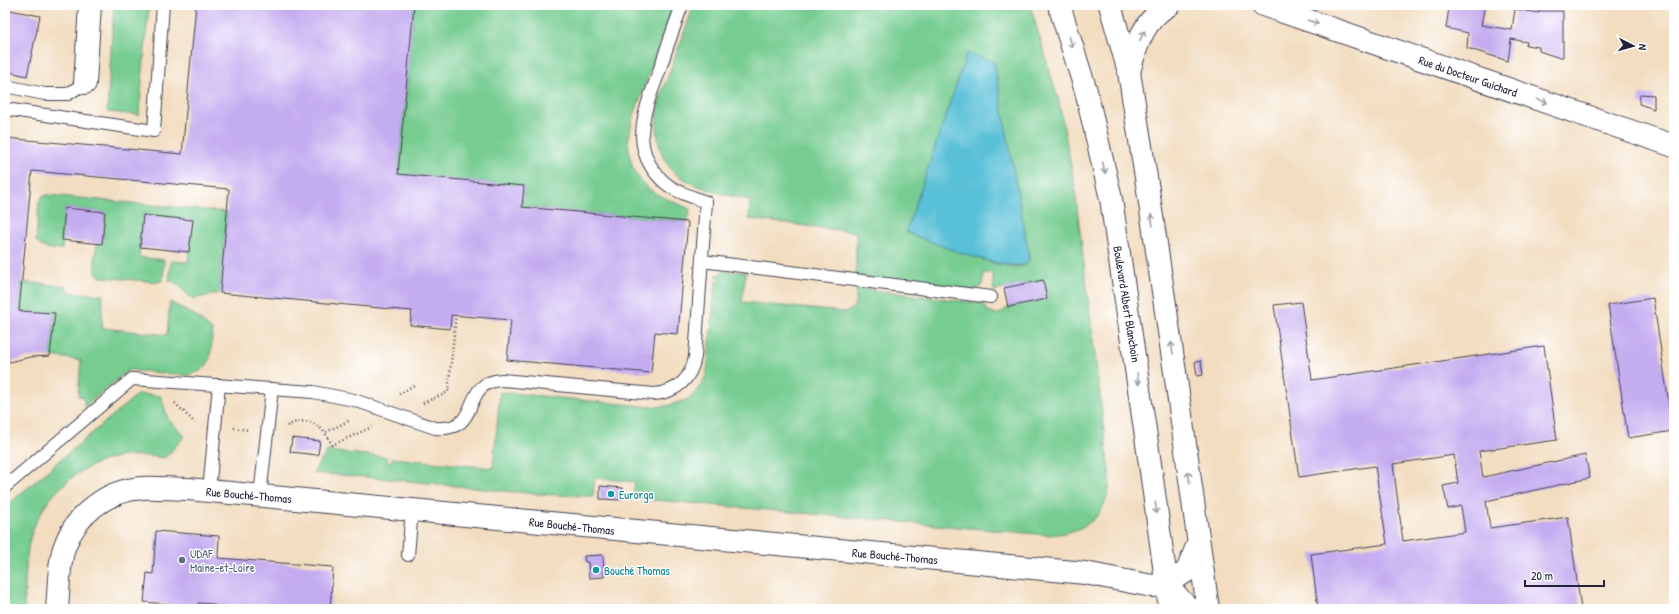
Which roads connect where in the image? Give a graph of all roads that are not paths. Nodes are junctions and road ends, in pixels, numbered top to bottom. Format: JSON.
{"nodes":[{"id":1,"x":90,"y":5,"type":"edge"},
{"id":2,"x":163,"y":5,"type":"edge"},
{"id":3,"x":682,"y":5,"type":"edge"},
{"id":4,"x":1060,"y":5,"type":"edge"},
{"id":5,"x":1110,"y":5,"type":"edge"},
{"id":6,"x":1169,"y":5,"type":"edge"},
{"id":7,"x":1263,"y":5,"type":"edge"},
{"id":8,"x":1129,"y":72,"type":"junction"},
{"id":9,"x":85,"y":83,"type":"joint"},
{"id":10,"x":5,"y":86,"type":"edge"},
{"id":11,"x":5,"y":109,"type":"edge"},
{"id":12,"x":1674,"y":146,"type":"edge"},
{"id":13,"x":702,"y":261,"type":"junction"},
{"id":14,"x":991,"y":297,"type":"dead end"},
{"id":15,"x":219,"y":385,"type":"junction"},
{"id":16,"x":272,"y":389,"type":"junction"},
{"id":17,"x":5,"y":487,"type":"edge"},
{"id":18,"x":208,"y":491,"type":"junction"},
{"id":19,"x":260,"y":496,"type":"junction"},
{"id":20,"x":412,"y":510,"type":"junction"},
{"id":21,"x":1198,"y":544,"type":"junction"},
{"id":22,"x":408,"y":555,"type":"dead end"},
{"id":23,"x":1166,"y":584,"type":"junction"},
{"id":24,"x":57,"y":609,"type":"edge"},
{"id":25,"x":1170,"y":609,"type":"edge"},
{"id":26,"x":1189,"y":609,"type":"edge"},
{"id":27,"x":1208,"y":609,"type":"edge"}],
"edges":[{"from":1,"to":9,"type":"street"},
{"from":2,"to":11,"type":"lane"},
{"from":3,"to":13,"type":"lane"},
{"from":4,"to":23,"type":"street","name":"Boulevard Albert Blanchoin","one_way":true},
{"from":5,"to":8,"type":"street"},
{"from":8,"to":6,"type":"street","one_way":true},
{"from":7,"to":12,"type":"street","name":"Rue du Docteur Guichard","one_way":true},
{"from":21,"to":8,"type":"street","one_way":true},
{"from":9,"to":10,"type":"lane"},
{"from":13,"to":14,"type":"lane"},
{"from":13,"to":16,"type":"lane"},
{"from":15,"to":16,"type":"lane"},
{"from":15,"to":17,"type":"lane"},
{"from":15,"to":18,"type":"lane"},
{"from":16,"to":19,"type":"lane"},
{"from":18,"to":19,"type":"street","name":"Rue Bouché-Thomas"},
{"from":18,"to":24,"type":"street","name":"Rue Bouché-Thomas"},
{"from":19,"to":20,"type":"street","name":"Rue Bouché-Thomas"},
{"from":20,"to":22,"type":"lane"},
{"from":20,"to":23,"type":"street","name":"Rue Bouché-Thomas"},
{"from":21,"to":23,"type":"street"},
{"from":21,"to":27,"type":"street"},
{"from":23,"to":25,"type":"street","name":"Boulevard Albert Blanchoin"},
{"from":23,"to":26,"type":"street"}]}
